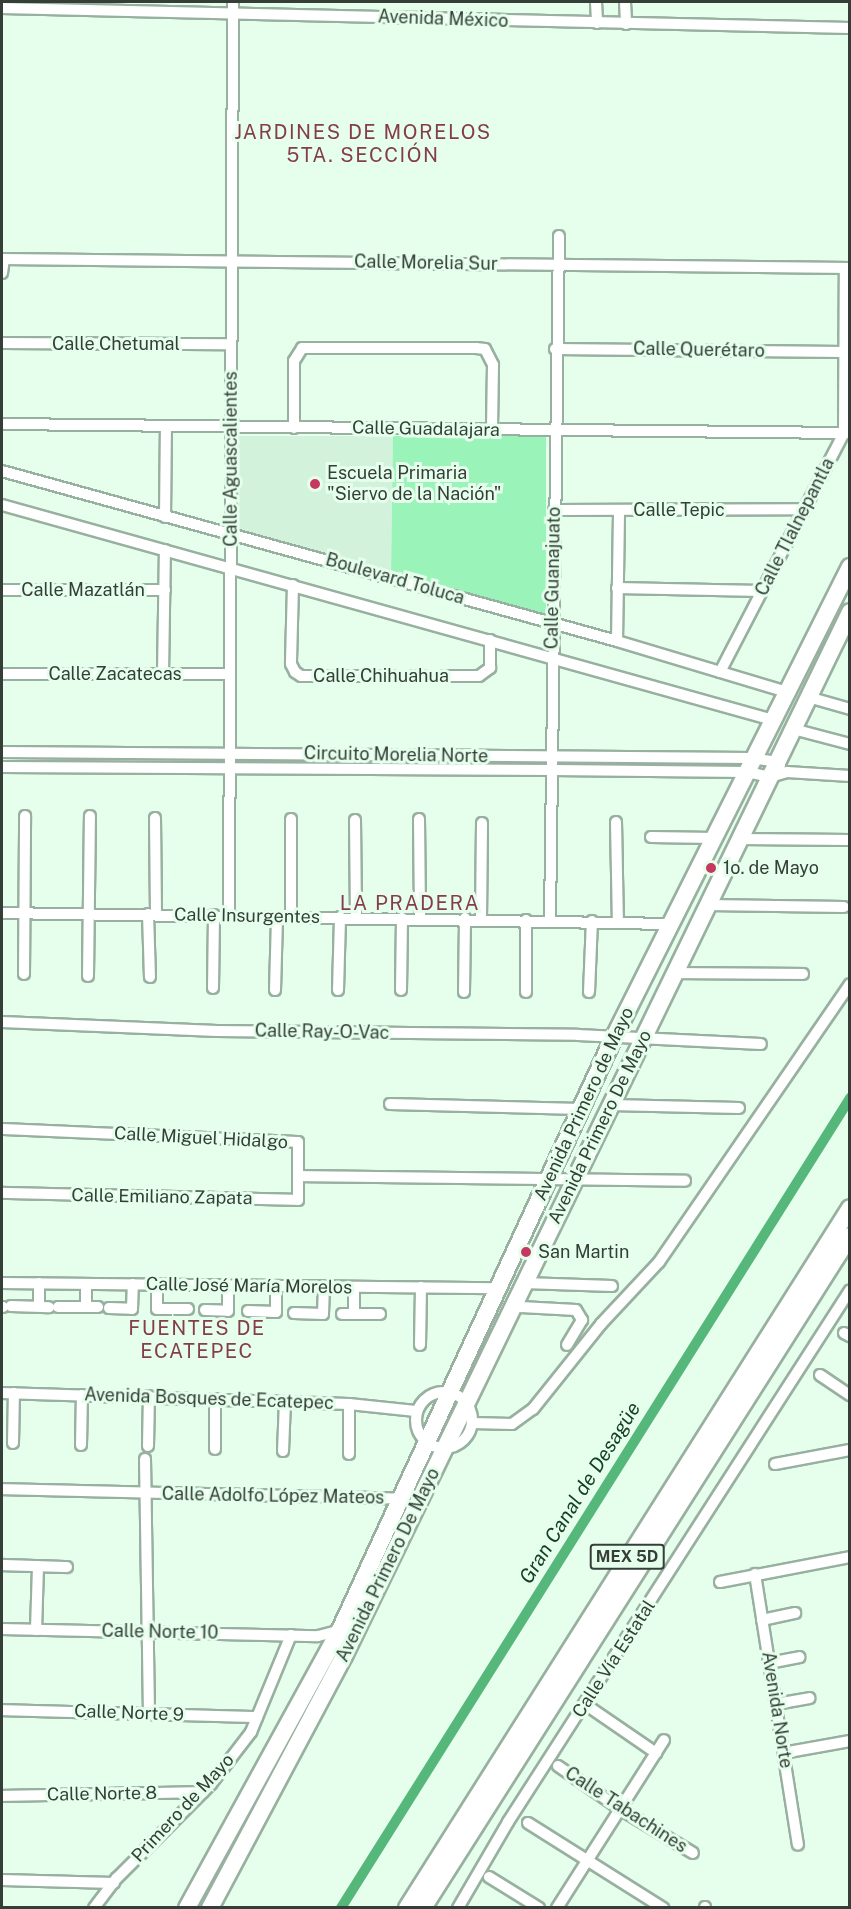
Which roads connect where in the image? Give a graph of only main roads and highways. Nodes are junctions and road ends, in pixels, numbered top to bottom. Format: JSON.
{"nodes":[{"id":1,"x":849,"y":567,"type":"edge"},
{"id":2,"x":849,"y":612,"type":"edge"},
{"id":3,"x":849,"y":1208,"type":"edge"},
{"id":4,"x":849,"y":1236,"type":"edge"},
{"id":5,"x":348,"y":1632,"type":"junction"},
{"id":6,"x":311,"y":1701,"type":"junction"},
{"id":7,"x":187,"y":1908,"type":"edge"},
{"id":8,"x":210,"y":1908,"type":"edge"},
{"id":9,"x":406,"y":1908,"type":"edge"},
{"id":10,"x":423,"y":1908,"type":"edge"}],
"edges":[{"from":1,"to":5,"type":"highway","name":"Avenida Primero de Mayo"},
{"from":2,"to":5,"type":"highway","name":"Avenida Primero De Mayo"},
{"from":3,"to":9,"type":"highway","number":"MEX 5D"},
{"from":4,"to":10,"type":"highway","number":"MEX 5D"},
{"from":5,"to":6,"type":"highway","name":"Avenida Primero De Mayo"},
{"from":6,"to":7,"type":"highway"},
{"from":6,"to":8,"type":"highway"}]}
